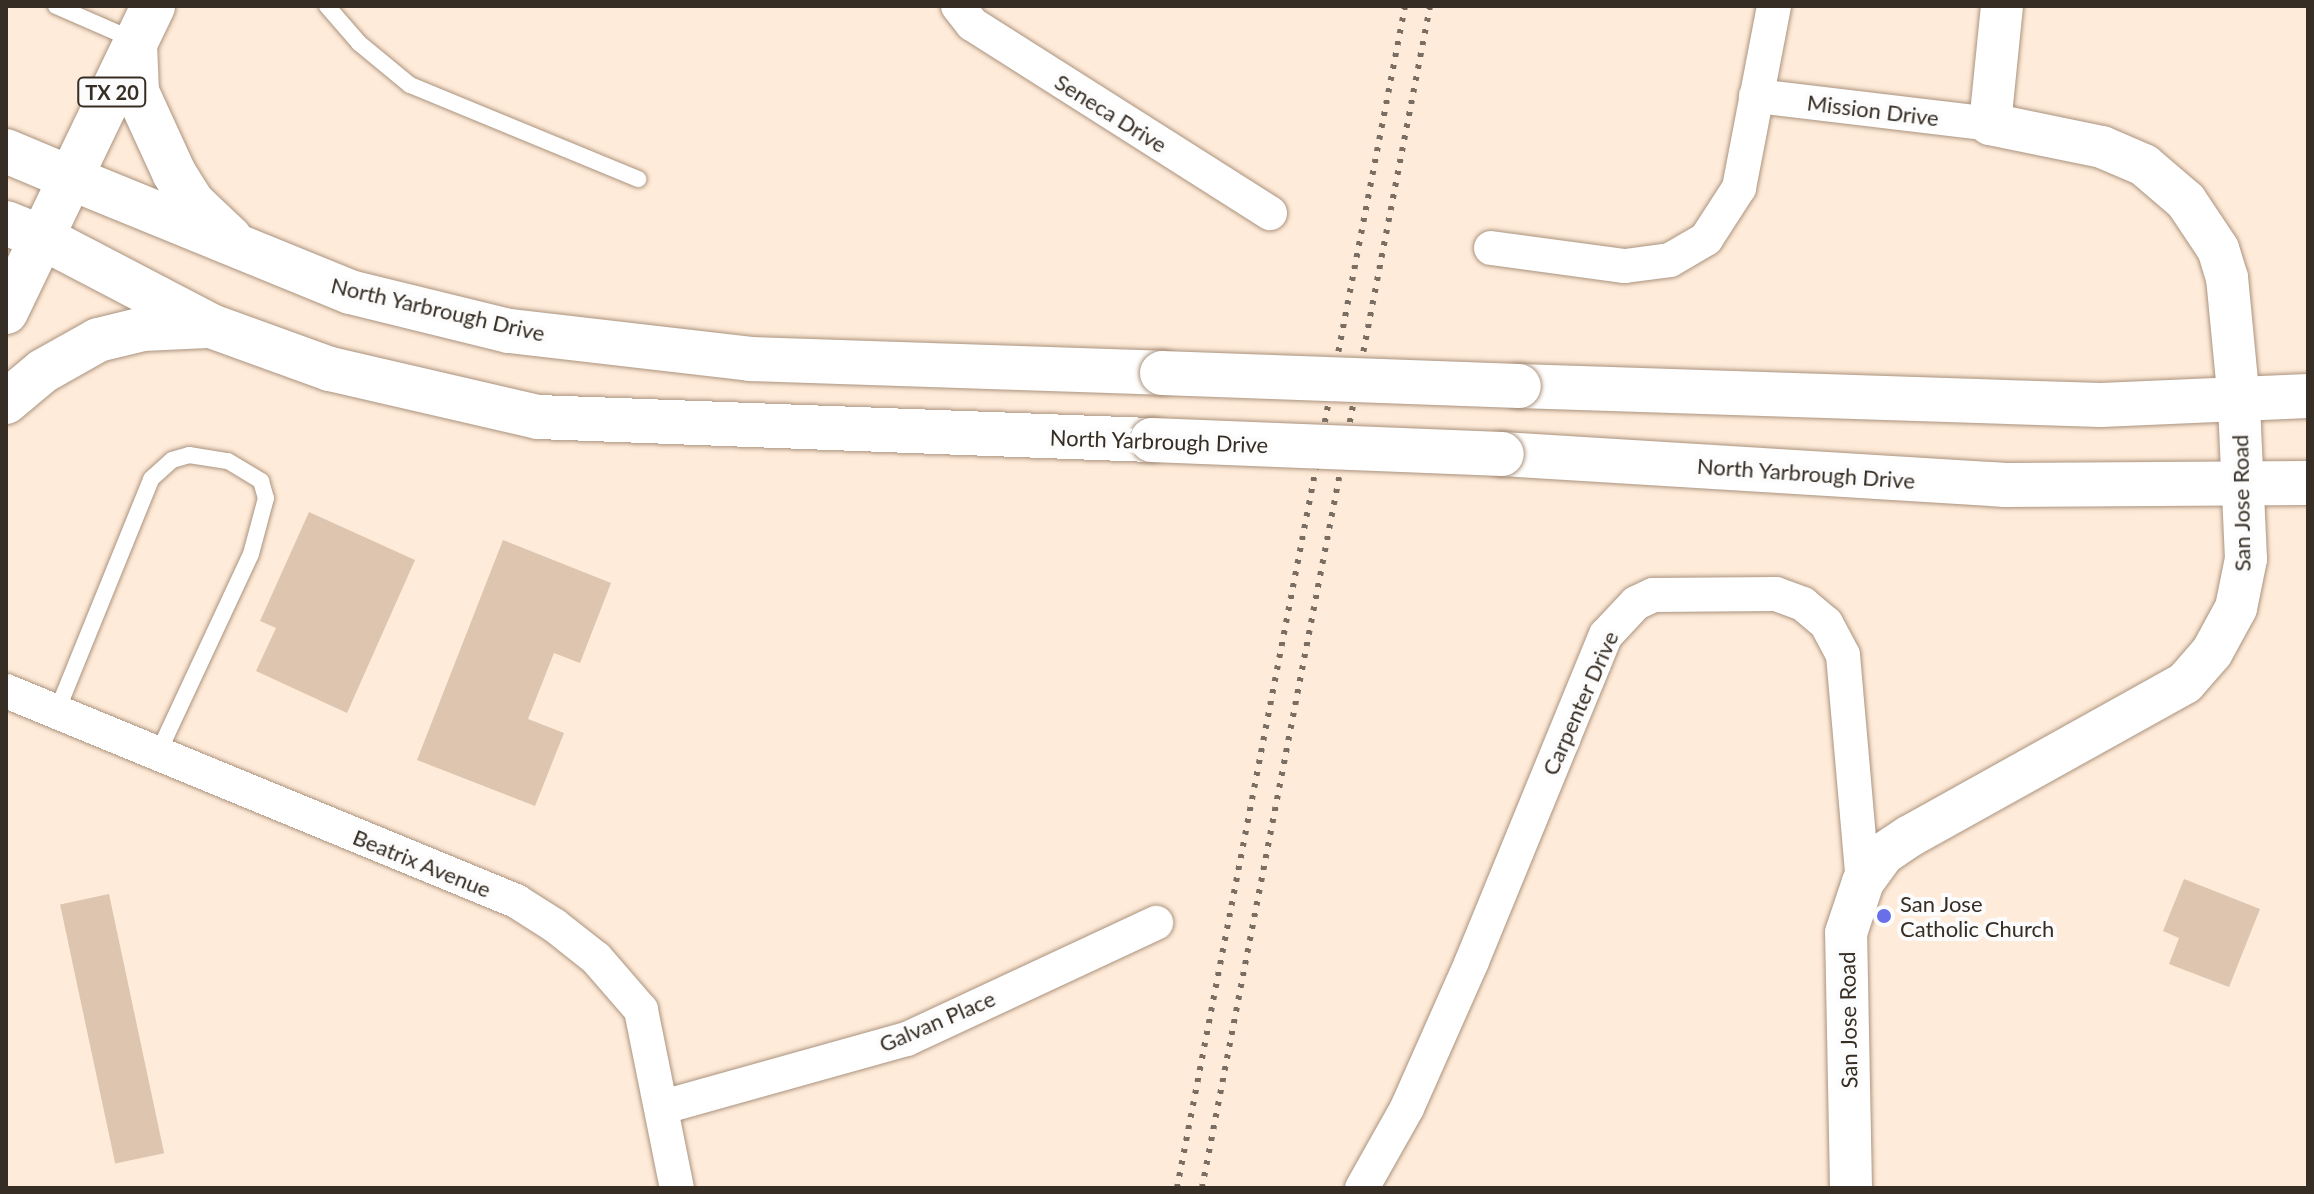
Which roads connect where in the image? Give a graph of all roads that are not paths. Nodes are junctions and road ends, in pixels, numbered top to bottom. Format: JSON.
{"nodes":[{"id":1,"x":56,"y":6,"type":"edge"},
{"id":2,"x":327,"y":6,"type":"edge"},
{"id":3,"x":958,"y":6,"type":"edge"},
{"id":4,"x":1774,"y":6,"type":"edge"},
{"id":5,"x":2002,"y":6,"type":"edge"},
{"id":6,"x":144,"y":23,"type":"edge"},
{"id":7,"x":1756,"y":96,"type":"junction"},
{"id":8,"x":1990,"y":124,"type":"junction"},
{"id":9,"x":6,"y":151,"type":"edge"},
{"id":10,"x":73,"y":179,"type":"junction"},
{"id":11,"x":638,"y":179,"type":"dead end"},
{"id":12,"x":1270,"y":213,"type":"dead end"},
{"id":13,"x":24,"y":231,"type":"edge"},
{"id":14,"x":1491,"y":248,"type":"dead end"},
{"id":15,"x":247,"y":253,"type":"junction"},
{"id":16,"x":6,"y":312,"type":"edge"},
{"id":17,"x":211,"y":326,"type":"junction"},
{"id":18,"x":2308,"y":396,"type":"edge"},
{"id":19,"x":6,"y":402,"type":"edge"},
{"id":20,"x":2239,"y":402,"type":"junction"},
{"id":21,"x":2308,"y":483,"type":"edge"},
{"id":22,"x":2243,"y":488,"type":"junction"},
{"id":23,"x":6,"y":691,"type":"edge"},
{"id":24,"x":57,"y":711,"type":"junction"},
{"id":25,"x":159,"y":751,"type":"junction"},
{"id":26,"x":1863,"y":882,"type":"junction"},
{"id":27,"x":1156,"y":923,"type":"dead end"},
{"id":28,"x":663,"y":1107,"type":"junction"},
{"id":29,"x":677,"y":1188,"type":"edge"},
{"id":30,"x":1362,"y":1188,"type":"edge"},
{"id":31,"x":1851,"y":1188,"type":"edge"}],
"edges":[{"from":1,"to":6,"type":"lane"},
{"from":2,"to":11,"type":"lane"},
{"from":3,"to":12,"type":"street","name":"Seneca Drive"},
{"from":4,"to":7,"type":"street"},
{"from":5,"to":8,"type":"street"},
{"from":6,"to":10,"type":"main road","number":"TX 20"},
{"from":6,"to":15,"type":"main road"},
{"from":7,"to":8,"type":"street","name":"Mission Drive"},
{"from":7,"to":14,"type":"street"},
{"from":8,"to":20,"type":"street","name":"San Jose Road"},
{"from":9,"to":10,"type":"main road","name":"North Yarbrough Drive"},
{"from":10,"to":13,"type":"main road","number":"TX 20"},
{"from":10,"to":15,"type":"main road","name":"North Yarbrough Drive"},
{"from":13,"to":16,"type":"main road","number":"TX 20"},
{"from":13,"to":17,"type":"main road","name":"North Yarbrough Drive"},
{"from":15,"to":20,"type":"main road","name":"North Yarbrough Drive","bridge":true},
{"from":17,"to":19,"type":"main road"},
{"from":17,"to":22,"type":"main road","name":"North Yarbrough Drive","bridge":true},
{"from":18,"to":20,"type":"main road","name":"North Yarbrough Drive"},
{"from":20,"to":22,"type":"street","name":"San Jose Road"},
{"from":21,"to":22,"type":"main road","name":"North Yarbrough Drive"},
{"from":22,"to":26,"type":"street","name":"San Jose Road"},
{"from":23,"to":24,"type":"street","name":"Beatrix Avenue"},
{"from":24,"to":25,"type":"street","name":"Beatrix Avenue"},
{"from":24,"to":25,"type":"lane"},
{"from":25,"to":28,"type":"street","name":"Beatrix Avenue"},
{"from":26,"to":30,"type":"street","name":"Carpenter Drive"},
{"from":26,"to":31,"type":"street","name":"San Jose Road"},
{"from":27,"to":28,"type":"street","name":"Galvan Place"},
{"from":28,"to":29,"type":"street","name":"Beatrix Avenue"}]}
